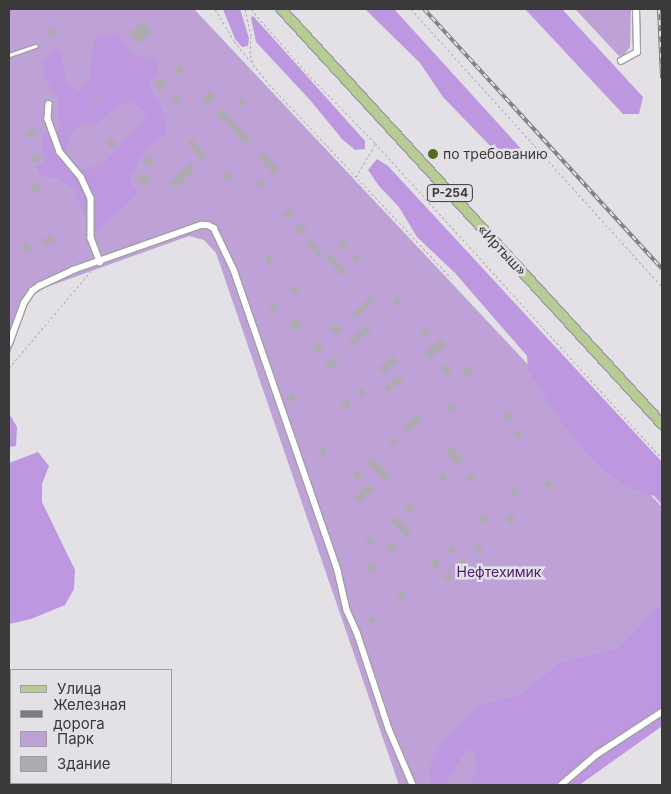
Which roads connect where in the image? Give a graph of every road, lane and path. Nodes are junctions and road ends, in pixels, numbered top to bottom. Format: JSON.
{"nodes":[{"id":1,"x":215,"y":9,"type":"edge"},
{"id":2,"x":245,"y":9,"type":"edge"},
{"id":3,"x":250,"y":9,"type":"edge"},
{"id":4,"x":281,"y":9,"type":"edge"},
{"id":5,"x":411,"y":9,"type":"edge"},
{"id":6,"x":636,"y":9,"type":"edge"},
{"id":7,"x":114,"y":44,"type":"dead end"},
{"id":8,"x":34,"y":46,"type":"dead end"},
{"id":9,"x":9,"y":55,"type":"edge"},
{"id":10,"x":620,"y":61,"type":"dead end"},
{"id":11,"x":253,"y":63,"type":"junction"},
{"id":12,"x":269,"y":84,"type":"junction"},
{"id":13,"x":49,"y":104,"type":"dead end"},
{"id":14,"x":242,"y":109,"type":"dead end"},
{"id":15,"x":55,"y":139,"type":"junction"},
{"id":16,"x":375,"y":143,"type":"junction"},
{"id":17,"x":356,"y":178,"type":"junction"},
{"id":18,"x":100,"y":262,"type":"junction"},
{"id":19,"x":451,"y":278,"type":"dead end"},
{"id":20,"x":662,"y":288,"type":"edge"},
{"id":21,"x":9,"y":344,"type":"edge"},
{"id":22,"x":9,"y":368,"type":"edge"},
{"id":23,"x":662,"y":424,"type":"edge"},
{"id":24,"x":662,"y":458,"type":"edge"},
{"id":25,"x":662,"y":712,"type":"edge"},
{"id":26,"x":414,"y":785,"type":"edge"},
{"id":27,"x":561,"y":785,"type":"edge"}],
"edges":[{"from":1,"to":11,"type":"path"},
{"from":2,"to":11,"type":"path"},
{"from":3,"to":16,"type":"path"},
{"from":4,"to":23,"type":"main road","name":"«Иртыш»","number":"Р-254"},
{"from":5,"to":20,"type":"path"},
{"from":6,"to":10,"type":"street"},
{"from":7,"to":15,"type":"path"},
{"from":8,"to":9,"type":"lane"},
{"from":11,"to":12,"type":"path"},
{"from":12,"to":14,"type":"path"},
{"from":12,"to":17,"type":"path"},
{"from":13,"to":15,"type":"street"},
{"from":15,"to":18,"type":"street"},
{"from":16,"to":17,"type":"path"},
{"from":16,"to":24,"type":"path"},
{"from":17,"to":19,"type":"path"},
{"from":18,"to":21,"type":"street"},
{"from":18,"to":22,"type":"path"},
{"from":18,"to":26,"type":"street"},
{"from":25,"to":27,"type":"street"}]}
